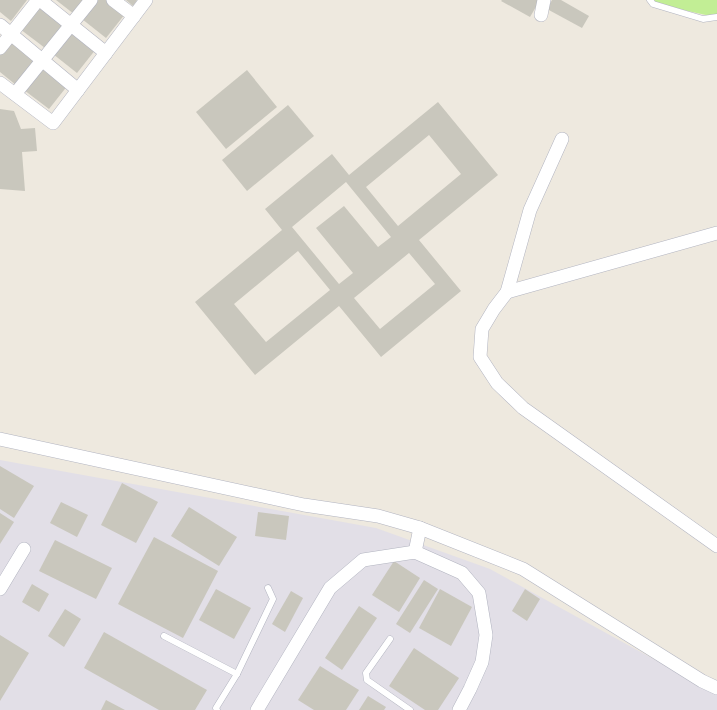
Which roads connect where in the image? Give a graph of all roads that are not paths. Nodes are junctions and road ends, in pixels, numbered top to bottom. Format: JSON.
{"nodes":[{"id":1,"x":39,"y":0,"type":"edge"},
{"id":2,"x":91,"y":0,"type":"edge"},
{"id":3,"x":113,"y":0,"type":"edge"},
{"id":4,"x":146,"y":0,"type":"edge"},
{"id":5,"x":544,"y":0,"type":"edge"},
{"id":6,"x":650,"y":0,"type":"edge"},
{"id":7,"x":541,"y":15,"type":"dead end"},
{"id":8,"x":134,"y":16,"type":"junction"},
{"id":9,"x":717,"y":17,"type":"edge"},
{"id":10,"x":71,"y":24,"type":"junction"},
{"id":11,"x":0,"y":25,"type":"edge"},
{"id":12,"x":11,"y":34,"type":"junction"},
{"id":13,"x":0,"y":48,"type":"edge"},
{"id":14,"x":106,"y":53,"type":"junction"},
{"id":15,"x":42,"y":60,"type":"junction"},
{"id":16,"x":0,"y":83,"type":"edge"},
{"id":17,"x":78,"y":90,"type":"junction"},
{"id":18,"x":15,"y":94,"type":"junction"},
{"id":19,"x":562,"y":139,"type":"dead end"},
{"id":20,"x":717,"y":233,"type":"edge"},
{"id":21,"x":507,"y":292,"type":"junction"},
{"id":22,"x":0,"y":439,"type":"edge"},
{"id":23,"x":420,"y":528,"type":"junction"},
{"id":24,"x":717,"y":546,"type":"edge"},
{"id":25,"x":24,"y":549,"type":"dead end"},
{"id":26,"x":415,"y":552,"type":"junction"},
{"id":27,"x":268,"y":588,"type":"dead end"},
{"id":28,"x":0,"y":589,"type":"edge"},
{"id":29,"x":164,"y":636,"type":"dead end"},
{"id":30,"x":390,"y":639,"type":"dead end"},
{"id":31,"x":237,"y":674,"type":"junction"},
{"id":32,"x":717,"y":688,"type":"edge"},
{"id":33,"x":217,"y":710,"type":"edge"},
{"id":34,"x":257,"y":710,"type":"edge"},
{"id":35,"x":410,"y":710,"type":"edge"},
{"id":36,"x":458,"y":710,"type":"edge"}],
"edges":[{"from":1,"to":10,"type":"street"},
{"from":1,"to":12,"type":"street"},
{"from":2,"to":10,"type":"street"},
{"from":3,"to":8,"type":"street"},
{"from":4,"to":8,"type":"street"},
{"from":5,"to":7,"type":"street"},
{"from":6,"to":9,"type":"lane"},
{"from":8,"to":14,"type":"street"},
{"from":10,"to":14,"type":"street"},
{"from":10,"to":15,"type":"street"},
{"from":11,"to":12,"type":"street"},
{"from":12,"to":13,"type":"street"},
{"from":12,"to":15,"type":"street"},
{"from":14,"to":17,"type":"street"},
{"from":15,"to":17,"type":"street"},
{"from":15,"to":18,"type":"street"},
{"from":16,"to":18,"type":"street"},
{"from":17,"to":18,"type":"street"},
{"from":19,"to":21,"type":"street"},
{"from":20,"to":21,"type":"street"},
{"from":21,"to":24,"type":"street"},
{"from":22,"to":23,"type":"street"},
{"from":23,"to":26,"type":"street"},
{"from":23,"to":32,"type":"street"},
{"from":25,"to":28,"type":"street"},
{"from":26,"to":34,"type":"street"},
{"from":26,"to":36,"type":"street"},
{"from":27,"to":31,"type":"lane"},
{"from":29,"to":31,"type":"lane"},
{"from":30,"to":35,"type":"lane"},
{"from":31,"to":33,"type":"lane"}]}
